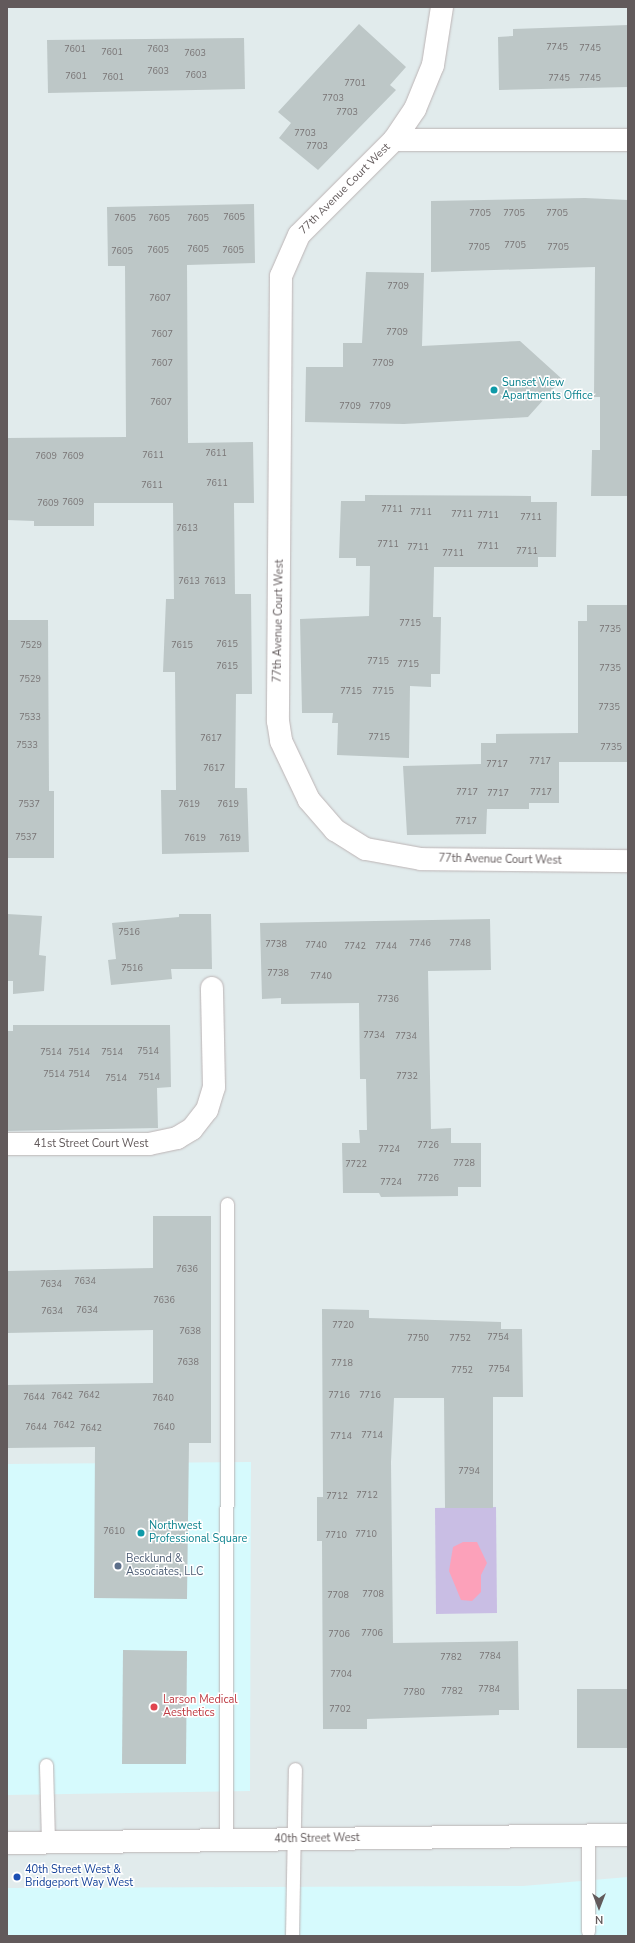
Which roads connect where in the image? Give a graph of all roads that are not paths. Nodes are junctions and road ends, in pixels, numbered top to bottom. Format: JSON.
{"nodes":[{"id":1,"x":442,"y":7,"type":"edge"},
{"id":2,"x":394,"y":140,"type":"junction"},
{"id":3,"x":628,"y":140,"type":"edge"},
{"id":4,"x":628,"y":861,"type":"edge"},
{"id":5,"x":212,"y":988,"type":"dead end"},
{"id":6,"x":7,"y":1144,"type":"edge"},
{"id":7,"x":227,"y":1204,"type":"dead end"},
{"id":8,"x":46,"y":1765,"type":"dead end"},
{"id":9,"x":295,"y":1769,"type":"dead end"},
{"id":10,"x":628,"y":1835,"type":"edge"},
{"id":11,"x":588,"y":1836,"type":"junction"},
{"id":12,"x":293,"y":1839,"type":"junction"},
{"id":13,"x":226,"y":1840,"type":"junction"},
{"id":14,"x":48,"y":1842,"type":"junction"},
{"id":15,"x":7,"y":1843,"type":"edge"},
{"id":16,"x":588,"y":1931,"type":"dead end"},
{"id":17,"x":292,"y":1936,"type":"edge"}],
"edges":[{"from":1,"to":2,"type":"street","name":"77th Avenue Court West"},
{"from":2,"to":3,"type":"street","name":"77th Avenue Court West"},
{"from":2,"to":4,"type":"street","name":"77th Avenue Court West"},
{"from":5,"to":6,"type":"street","name":"41st Street Court West"},
{"from":7,"to":13,"type":"lane"},
{"from":8,"to":14,"type":"lane"},
{"from":9,"to":12,"type":"lane"},
{"from":10,"to":11,"type":"street","name":"40th Street West"},
{"from":11,"to":12,"type":"street","name":"40th Street West"},
{"from":11,"to":16,"type":"lane"},
{"from":12,"to":13,"type":"street","name":"40th Street West"},
{"from":12,"to":17,"type":"lane"},
{"from":13,"to":14,"type":"street","name":"40th Street West"},
{"from":14,"to":15,"type":"street","name":"40th Street West"}]}
